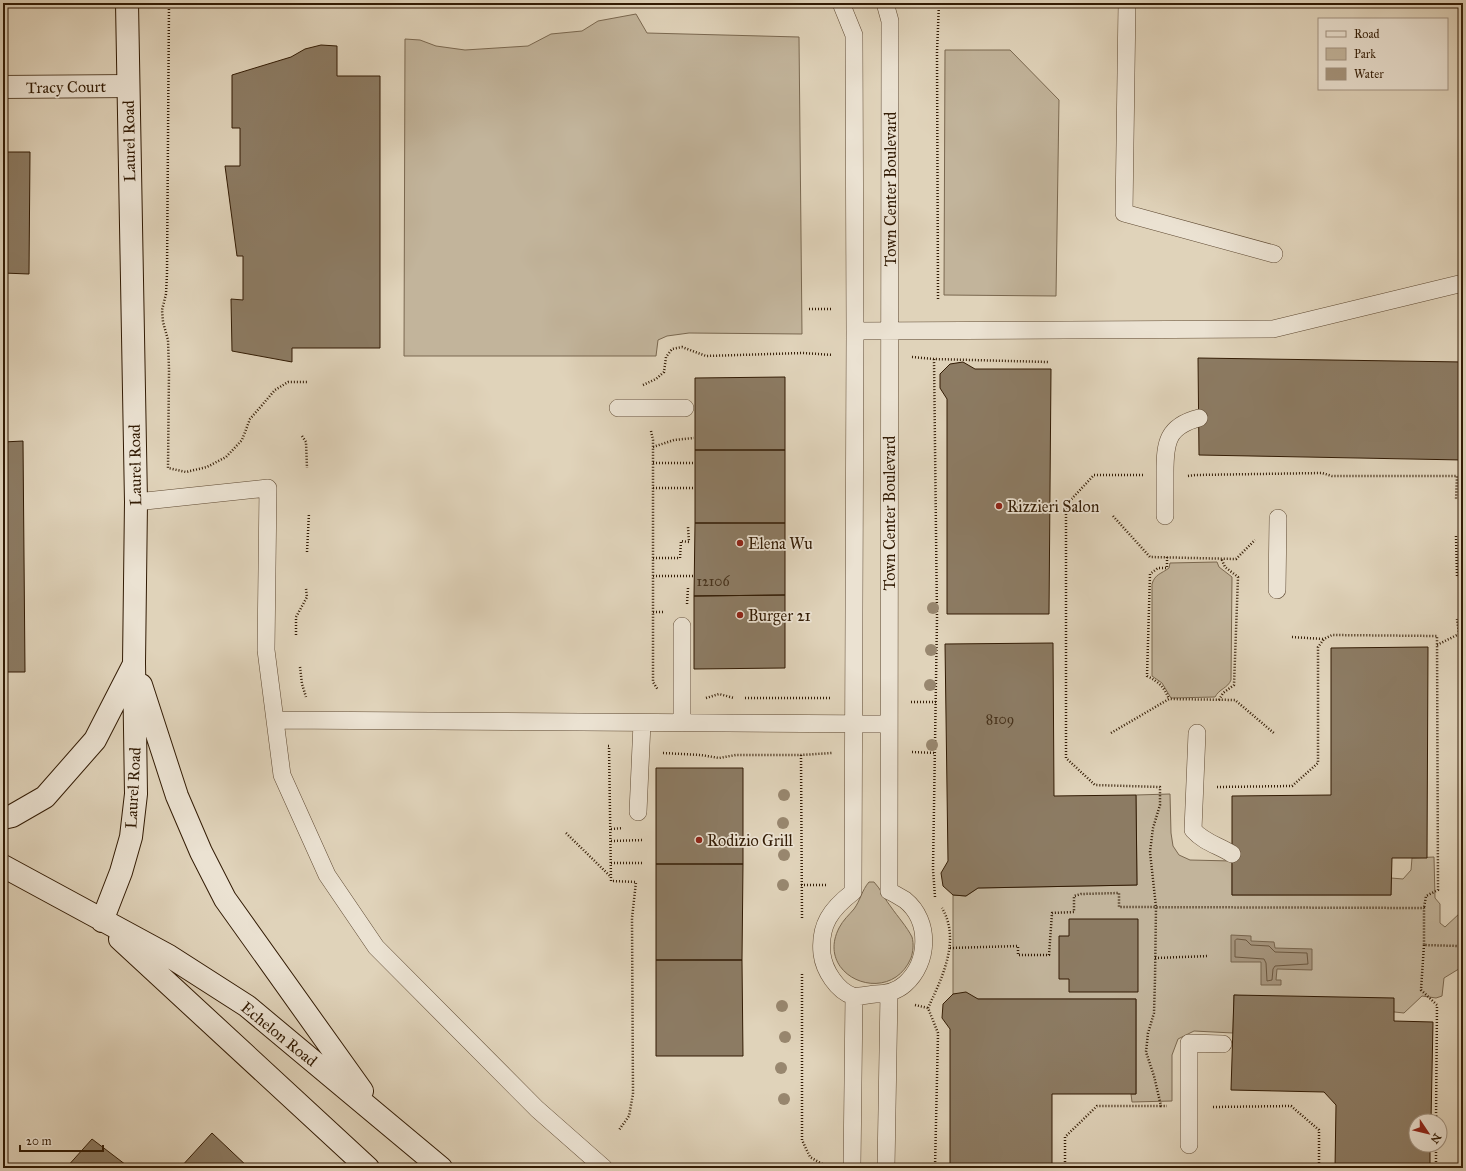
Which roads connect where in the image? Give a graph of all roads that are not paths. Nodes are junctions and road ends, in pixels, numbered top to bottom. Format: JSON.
{"nodes":[{"id":1,"x":127,"y":3,"type":"edge"},
{"id":2,"x":842,"y":3,"type":"edge"},
{"id":3,"x":885,"y":3,"type":"edge"},
{"id":4,"x":1127,"y":3,"type":"edge"},
{"id":5,"x":128,"y":86,"type":"junction"},
{"id":6,"x":3,"y":87,"type":"edge"},
{"id":7,"x":1274,"y":254,"type":"dead end"},
{"id":8,"x":1463,"y":283,"type":"edge"},
{"id":9,"x":855,"y":331,"type":"junction"},
{"id":10,"x":889,"y":331,"type":"junction"},
{"id":11,"x":618,"y":408,"type":"dead end"},
{"id":12,"x":685,"y":408,"type":"dead end"},
{"id":13,"x":1198,"y":418,"type":"dead end"},
{"id":14,"x":136,"y":502,"type":"junction"},
{"id":15,"x":1165,"y":516,"type":"dead end"},
{"id":16,"x":1278,"y":518,"type":"road end"},
{"id":17,"x":1277,"y":590,"type":"dead end"},
{"id":18,"x":682,"y":626,"type":"dead end"},
{"id":19,"x":134,"y":663,"type":"junction"},
{"id":20,"x":275,"y":720,"type":"junction"},
{"id":21,"x":642,"y":723,"type":"junction"},
{"id":22,"x":682,"y":723,"type":"junction"},
{"id":23,"x":853,"y":724,"type":"junction"},
{"id":24,"x":889,"y":724,"type":"junction"},
{"id":25,"x":1197,"y":733,"type":"dead end"},
{"id":26,"x":638,"y":812,"type":"dead end"},
{"id":27,"x":3,"y":818,"type":"edge"},
{"id":28,"x":1232,"y":854,"type":"dead end"},
{"id":29,"x":3,"y":866,"type":"edge"},
{"id":30,"x":102,"y":921,"type":"junction"},
{"id":31,"x":889,"y":993,"type":"junction"},
{"id":32,"x":854,"y":996,"type":"junction"},
{"id":33,"x":1223,"y":1044,"type":"dead end"},
{"id":34,"x":379,"y":1115,"type":"junction"},
{"id":35,"x":1189,"y":1144,"type":"dead end"},
{"id":36,"x":368,"y":1168,"type":"edge"},
{"id":37,"x":441,"y":1168,"type":"edge"},
{"id":38,"x":604,"y":1168,"type":"edge"},
{"id":39,"x":852,"y":1168,"type":"edge"},
{"id":40,"x":886,"y":1168,"type":"edge"}],
"edges":[{"from":1,"to":5,"type":"street","name":"Laurel Road"},
{"from":2,"to":9,"type":"lane"},
{"from":3,"to":10,"type":"lane","name":"Town Center Boulevard"},
{"from":4,"to":7,"type":"lane"},
{"from":5,"to":6,"type":"street","name":"Tracy Court"},
{"from":5,"to":14,"type":"street","name":"Laurel Road"},
{"from":8,"to":10,"type":"lane"},
{"from":9,"to":10,"type":"lane"},
{"from":9,"to":23,"type":"lane"},
{"from":10,"to":24,"type":"lane","name":"Town Center Boulevard"},
{"from":11,"to":12,"type":"lane"},
{"from":13,"to":15,"type":"lane"},
{"from":14,"to":19,"type":"street","name":"Laurel Road"},
{"from":14,"to":20,"type":"lane"},
{"from":16,"to":17,"type":"lane"},
{"from":18,"to":22,"type":"lane"},
{"from":19,"to":27,"type":"street"},
{"from":19,"to":30,"type":"street","name":"Laurel Road"},
{"from":19,"to":34,"type":"street"},
{"from":20,"to":21,"type":"lane"},
{"from":20,"to":38,"type":"lane"},
{"from":21,"to":22,"type":"lane"},
{"from":21,"to":26,"type":"lane"},
{"from":22,"to":23,"type":"lane"},
{"from":23,"to":24,"type":"lane"},
{"from":23,"to":32,"type":"lane"},
{"from":24,"to":31,"type":"lane","name":"Town Center Boulevard"},
{"from":25,"to":28,"type":"lane"},
{"from":29,"to":30,"type":"street","name":"Echelon Road"},
{"from":30,"to":34,"type":"street","name":"Echelon Road"},
{"from":30,"to":36,"type":"street","name":"Echelon Road"},
{"from":31,"to":32,"type":"lane","name":"Town Center Boulevard"},
{"from":31,"to":40,"type":"lane"},
{"from":32,"to":39,"type":"lane"},
{"from":33,"to":35,"type":"lane"},
{"from":34,"to":37,"type":"street","name":"Echelon Road"}]}
